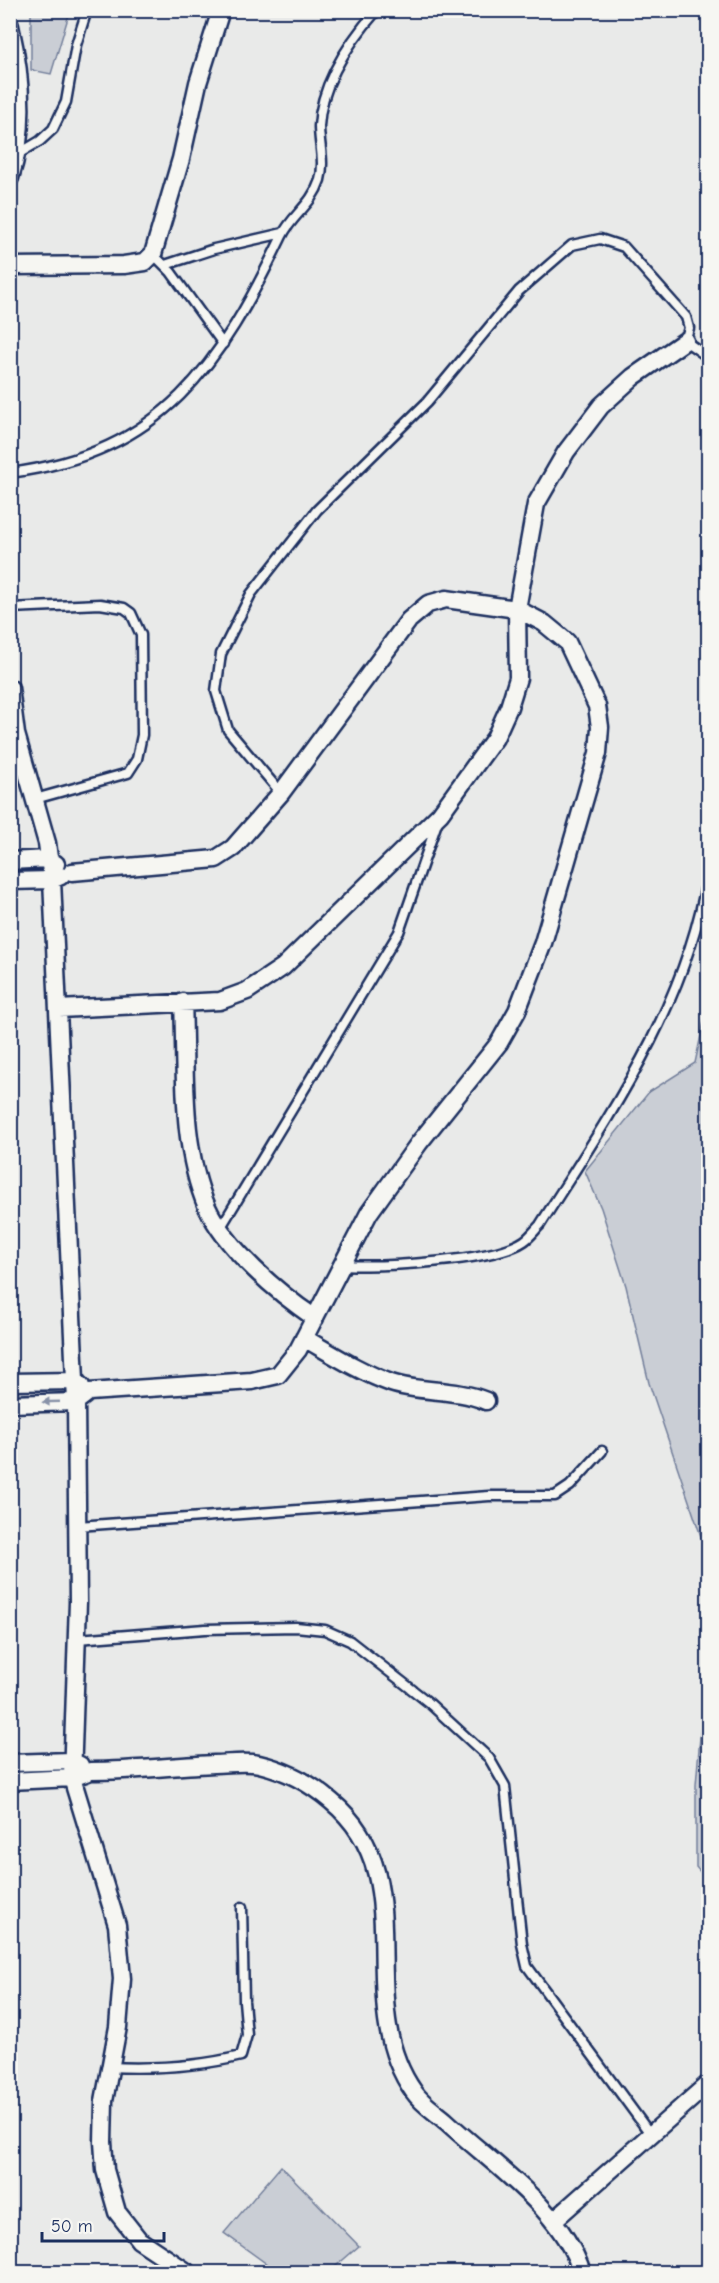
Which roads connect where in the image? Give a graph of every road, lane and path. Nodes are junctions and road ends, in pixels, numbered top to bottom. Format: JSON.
{"nodes":[{"id":1,"x":87,"y":10,"type":"edge"},
{"id":2,"x":221,"y":10,"type":"edge"},
{"id":3,"x":377,"y":10,"type":"edge"},
{"id":4,"x":10,"y":26,"type":"edge"},
{"id":5,"x":18,"y":154,"type":"junction"},
{"id":6,"x":10,"y":178,"type":"edge"},
{"id":7,"x":283,"y":233,"type":"junction"},
{"id":8,"x":159,"y":260,"type":"junction"},
{"id":9,"x":10,"y":266,"type":"edge"},
{"id":10,"x":685,"y":341,"type":"junction"},
{"id":11,"x":223,"y":344,"type":"junction"},
{"id":12,"x":708,"y":357,"type":"edge"},
{"id":13,"x":10,"y":473,"type":"edge"},
{"id":14,"x":10,"y":608,"type":"edge"},
{"id":15,"x":517,"y":609,"type":"junction"},
{"id":16,"x":10,"y":688,"type":"edge"},
{"id":17,"x":281,"y":793,"type":"junction"},
{"id":18,"x":35,"y":799,"type":"junction"},
{"id":19,"x":440,"y":814,"type":"junction"},
{"id":20,"x":48,"y":859,"type":"junction"},
{"id":21,"x":10,"y":861,"type":"edge"},
{"id":22,"x":72,"y":872,"type":"junction"},
{"id":23,"x":708,"y":873,"type":"edge"},
{"id":24,"x":52,"y":880,"type":"junction"},
{"id":25,"x":10,"y":881,"type":"edge"},
{"id":26,"x":183,"y":1002,"type":"junction"},
{"id":27,"x":58,"y":1009,"type":"junction"},
{"id":28,"x":220,"y":1227,"type":"junction"},
{"id":29,"x":343,"y":1265,"type":"junction"},
{"id":30,"x":315,"y":1318,"type":"junction"},
{"id":31,"x":304,"y":1338,"type":"junction"},
{"id":32,"x":75,"y":1381,"type":"junction"},
{"id":33,"x":10,"y":1382,"type":"edge"},
{"id":34,"x":82,"y":1397,"type":"junction"},
{"id":35,"x":486,"y":1401,"type":"dead end"},
{"id":36,"x":10,"y":1404,"type":"edge"},
{"id":37,"x":602,"y":1451,"type":"dead end"},
{"id":38,"x":78,"y":1526,"type":"junction"},
{"id":39,"x":77,"y":1639,"type":"junction"},
{"id":40,"x":71,"y":1761,"type":"junction"},
{"id":41,"x":10,"y":1763,"type":"edge"},
{"id":42,"x":91,"y":1771,"type":"junction"},
{"id":43,"x":72,"y":1778,"type":"junction"},
{"id":44,"x":10,"y":1780,"type":"edge"},
{"id":45,"x":242,"y":1907,"type":"dead end"},
{"id":46,"x":109,"y":2067,"type":"junction"},
{"id":47,"x":708,"y":2084,"type":"edge"},
{"id":48,"x":651,"y":2135,"type":"junction"},
{"id":49,"x":553,"y":2221,"type":"junction"},
{"id":50,"x":187,"y":2272,"type":"edge"},
{"id":51,"x":582,"y":2272,"type":"edge"}],
"edges":[{"from":1,"to":5,"type":"lane"},
{"from":2,"to":8,"type":"street"},
{"from":3,"to":7,"type":"lane"},
{"from":4,"to":5,"type":"street"},
{"from":5,"to":6,"type":"street"},
{"from":7,"to":8,"type":"lane"},
{"from":7,"to":11,"type":"lane"},
{"from":8,"to":9,"type":"street"},
{"from":8,"to":11,"type":"lane"},
{"from":10,"to":12,"type":"lane"},
{"from":10,"to":15,"type":"street"},
{"from":10,"to":17,"type":"lane"},
{"from":11,"to":13,"type":"lane"},
{"from":14,"to":18,"type":"lane"},
{"from":15,"to":17,"type":"street"},
{"from":15,"to":19,"type":"street"},
{"from":15,"to":29,"type":"street"},
{"from":16,"to":18,"type":"street"},
{"from":17,"to":22,"type":"street"},
{"from":18,"to":20,"type":"street"},
{"from":19,"to":26,"type":"street"},
{"from":19,"to":28,"type":"lane"},
{"from":20,"to":21,"type":"street"},
{"from":20,"to":22,"type":"street"},
{"from":20,"to":24,"type":"street"},
{"from":22,"to":24,"type":"street"},
{"from":23,"to":29,"type":"lane"},
{"from":24,"to":25,"type":"street"},
{"from":24,"to":27,"type":"street"},
{"from":26,"to":27,"type":"street"},
{"from":26,"to":28,"type":"street"},
{"from":27,"to":32,"type":"street"},
{"from":28,"to":30,"type":"street"},
{"from":29,"to":30,"type":"street"},
{"from":30,"to":31,"type":"street"},
{"from":31,"to":34,"type":"street"},
{"from":31,"to":35,"type":"street"},
{"from":32,"to":33,"type":"street"},
{"from":32,"to":34,"type":"street"},
{"from":34,"to":36,"type":"street","one_way":true},
{"from":34,"to":38,"type":"street"},
{"from":37,"to":38,"type":"lane"},
{"from":38,"to":39,"type":"street"},
{"from":39,"to":40,"type":"street"},
{"from":39,"to":48,"type":"lane"},
{"from":40,"to":41,"type":"street"},
{"from":40,"to":42,"type":"street"},
{"from":40,"to":43,"type":"street"},
{"from":42,"to":43,"type":"street"},
{"from":42,"to":49,"type":"street"},
{"from":43,"to":44,"type":"street"},
{"from":43,"to":46,"type":"street"},
{"from":45,"to":46,"type":"lane"},
{"from":46,"to":50,"type":"street"},
{"from":47,"to":48,"type":"street"},
{"from":48,"to":49,"type":"street"},
{"from":49,"to":51,"type":"street"}]}
